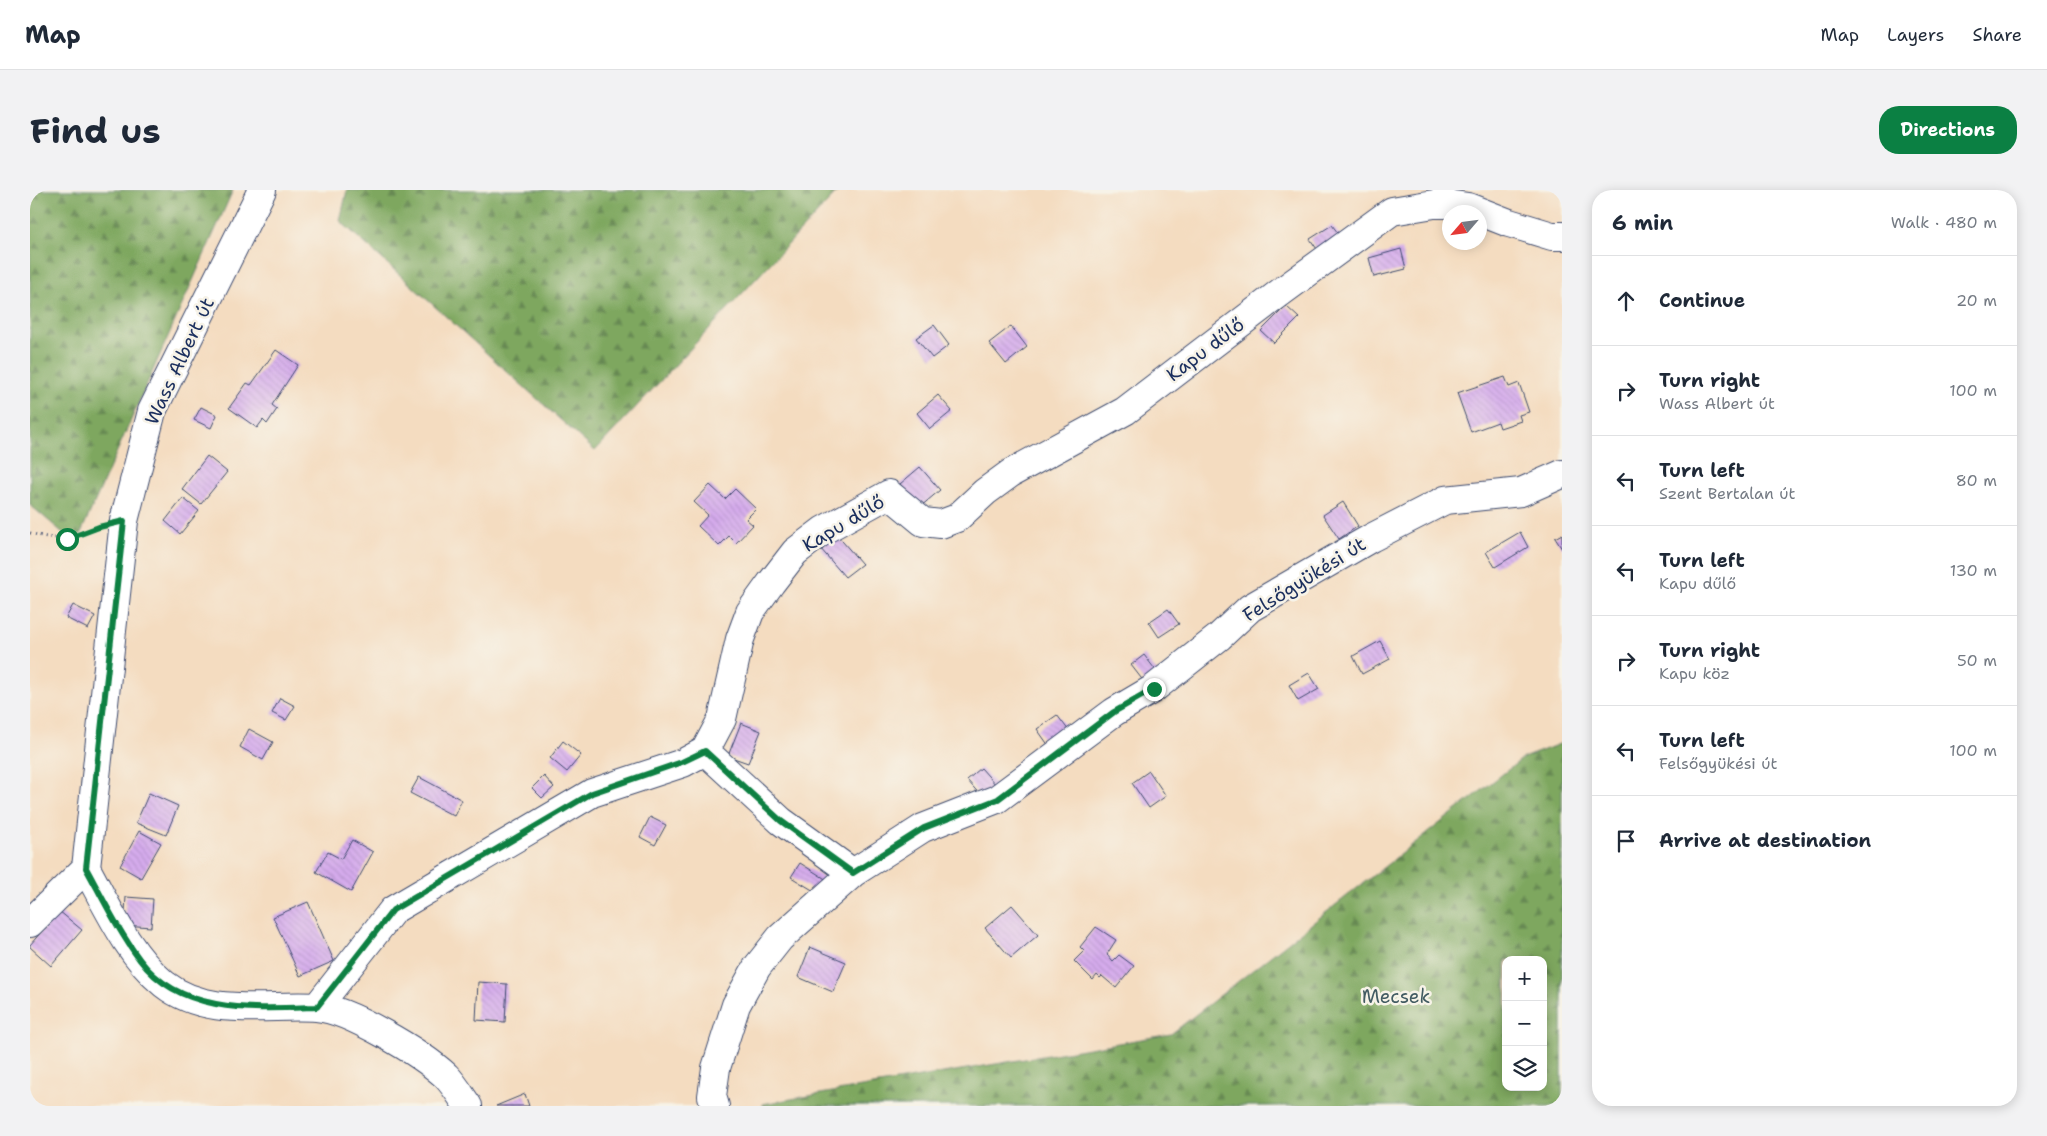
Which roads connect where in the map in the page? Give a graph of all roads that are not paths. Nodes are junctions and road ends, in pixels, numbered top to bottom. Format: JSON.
{"nodes":[{"id":1,"x":262,"y":190,"type":"edge"},
{"id":2,"x":1562,"y":236,"type":"edge"},
{"id":3,"x":1562,"y":474,"type":"edge"},
{"id":4,"x":705,"y":751,"type":"junction"},
{"id":5,"x":86,"y":868,"type":"junction"},
{"id":6,"x":853,"y":873,"type":"junction"},
{"id":7,"x":30,"y":923,"type":"edge"},
{"id":8,"x":317,"y":1007,"type":"junction"},
{"id":9,"x":468,"y":1106,"type":"edge"},
{"id":10,"x":715,"y":1106,"type":"edge"}],
"edges":[{"from":1,"to":5,"type":"street","name":"Wass Albert út"},
{"from":2,"to":4,"type":"street","name":"Kapu dűlő"},
{"from":3,"to":6,"type":"street","name":"Felsőgyükési út"},
{"from":4,"to":6,"type":"street"},
{"from":4,"to":8,"type":"street"},
{"from":5,"to":7,"type":"street"},
{"from":5,"to":8,"type":"street"},
{"from":6,"to":10,"type":"street","name":"Felsőgyükési út"},
{"from":8,"to":9,"type":"street"}]}
